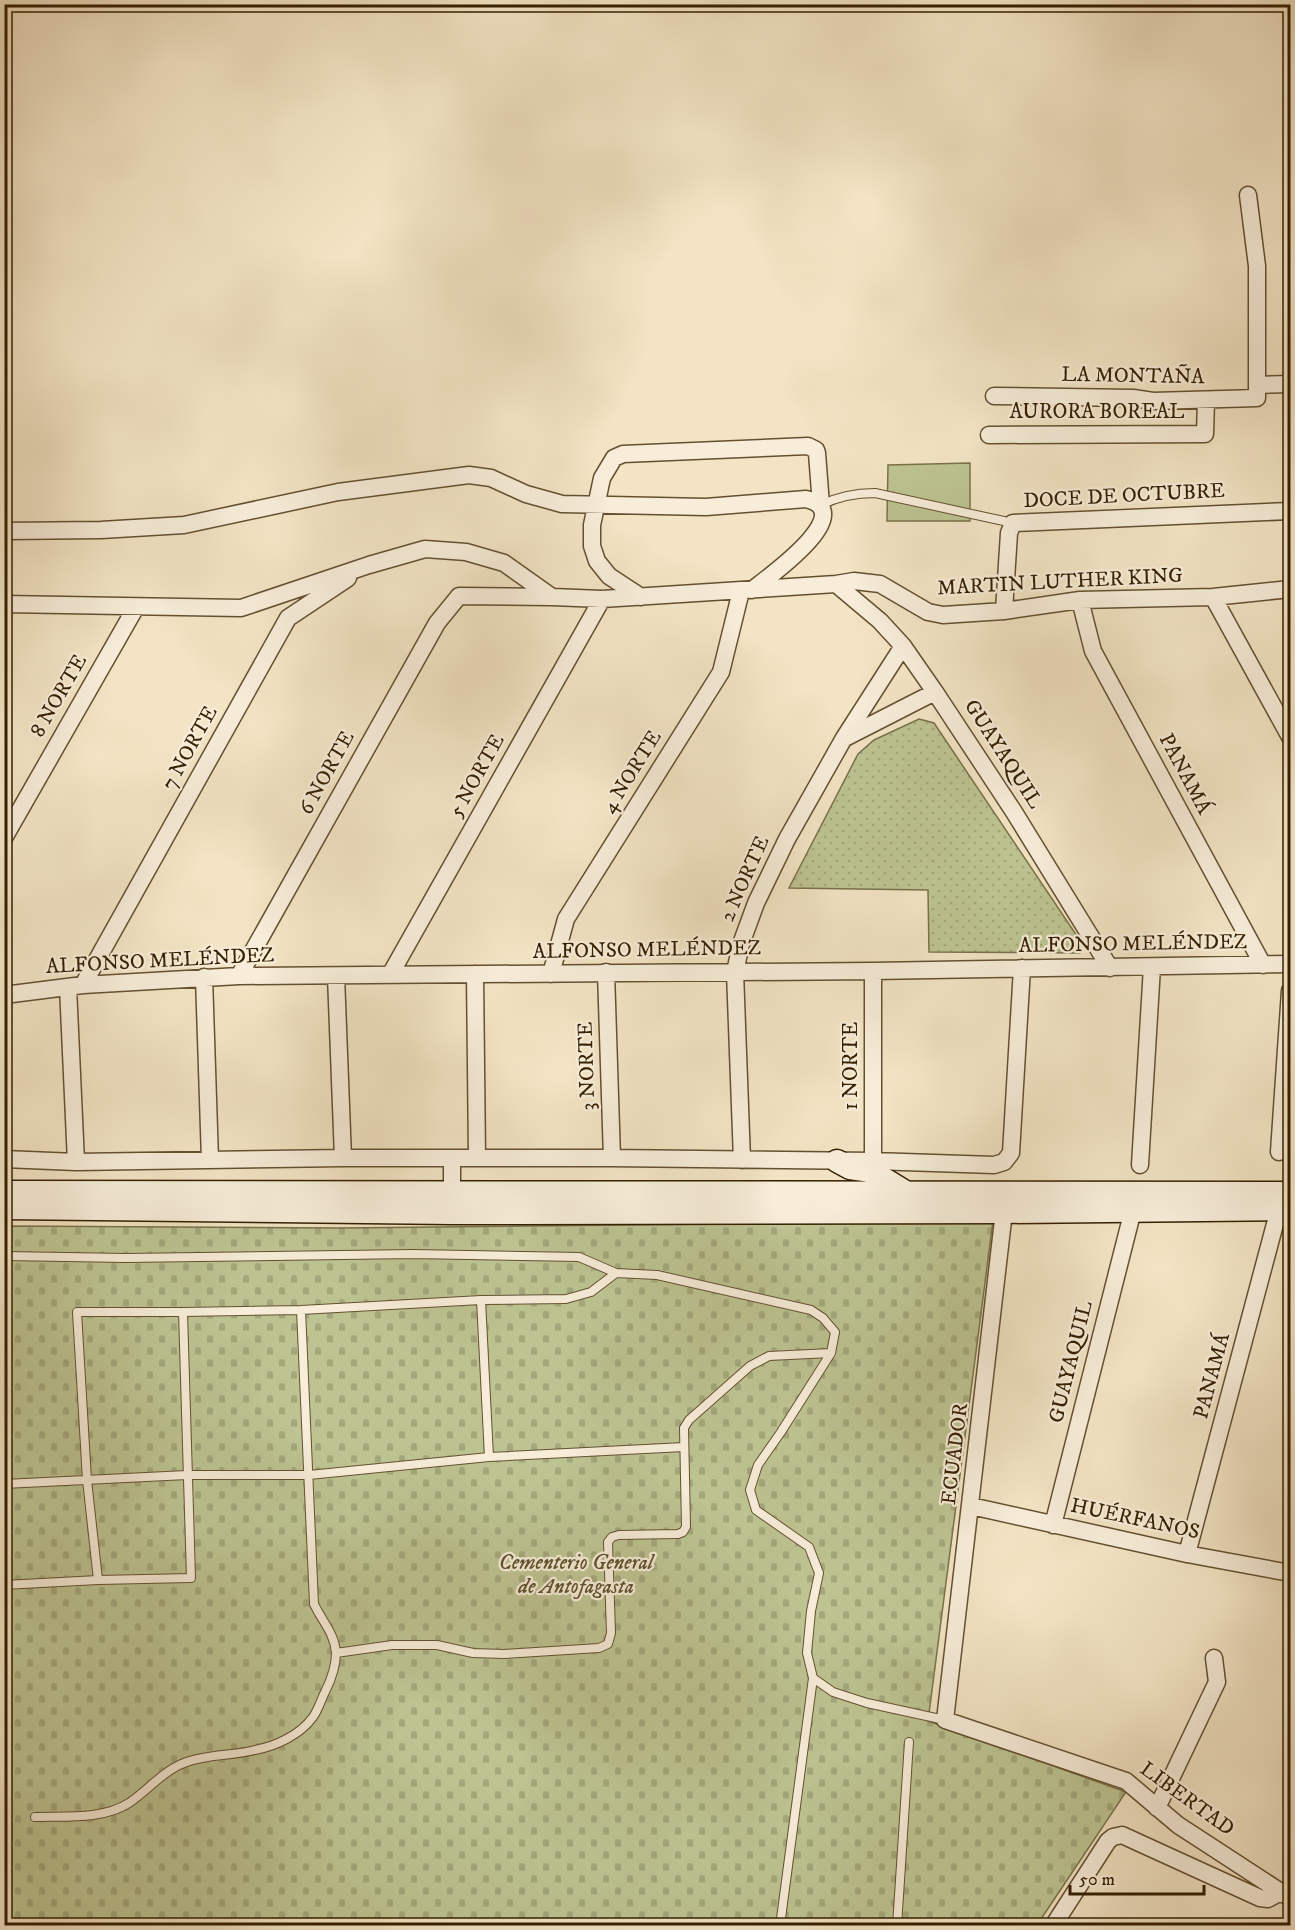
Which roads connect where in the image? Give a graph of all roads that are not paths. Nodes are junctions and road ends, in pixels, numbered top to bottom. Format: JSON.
{"nodes":[{"id":1,"x":1248,"y":195,"type":"dead end"},
{"id":2,"x":1290,"y":384,"type":"edge"},
{"id":3,"x":1257,"y":385,"type":"junction"},
{"id":4,"x":994,"y":396,"type":"dead end"},
{"id":5,"x":1206,"y":400,"type":"junction"},
{"id":6,"x":989,"y":435,"type":"dead end"},
{"id":7,"x":596,"y":504,"type":"junction"},
{"id":8,"x":821,"y":505,"type":"junction"},
{"id":9,"x":1290,"y":511,"type":"edge"},
{"id":10,"x":1013,"y":523,"type":"junction"},
{"id":11,"x":4,"y":531,"type":"edge"},
{"id":12,"x":369,"y":565,"type":"junction"},
{"id":13,"x":836,"y":584,"type":"junction"},
{"id":14,"x":1290,"y":589,"type":"edge"},
{"id":15,"x":747,"y":590,"type":"junction"},
{"id":16,"x":459,"y":596,"type":"joint"},
{"id":17,"x":552,"y":597,"type":"junction"},
{"id":18,"x":642,"y":597,"type":"junction"},
{"id":19,"x":1214,"y":597,"type":"junction"},
{"id":20,"x":602,"y":599,"type":"junction"},
{"id":21,"x":1080,"y":600,"type":"junction"},
{"id":22,"x":4,"y":604,"type":"edge"},
{"id":23,"x":136,"y":607,"type":"junction"},
{"id":24,"x":1004,"y":611,"type":"junction"},
{"id":25,"x":903,"y":646,"type":"junction"},
{"id":26,"x":935,"y":692,"type":"junction"},
{"id":27,"x":1290,"y":737,"type":"edge"},
{"id":28,"x":844,"y":738,"type":"junction"},
{"id":29,"x":4,"y":838,"type":"edge"},
{"id":30,"x":1290,"y":964,"type":"edge"},
{"id":31,"x":1263,"y":965,"type":"junction"},
{"id":32,"x":1152,"y":967,"type":"junction"},
{"id":33,"x":1022,"y":968,"type":"junction"},
{"id":34,"x":1110,"y":968,"type":"junction"},
{"id":35,"x":873,"y":971,"type":"junction"},
{"id":36,"x":606,"y":972,"type":"junction"},
{"id":37,"x":735,"y":972,"type":"junction"},
{"id":38,"x":475,"y":974,"type":"junction"},
{"id":39,"x":550,"y":974,"type":"junction"},
{"id":40,"x":390,"y":975,"type":"junction"},
{"id":41,"x":239,"y":976,"type":"junction"},
{"id":42,"x":336,"y":976,"type":"junction"},
{"id":43,"x":204,"y":977,"type":"junction"},
{"id":44,"x":75,"y":986,"type":"junction"},
{"id":45,"x":1290,"y":991,"type":"edge"},
{"id":46,"x":4,"y":995,"type":"edge"},
{"id":47,"x":1279,"y":1152,"type":"dead end"},
{"id":48,"x":343,"y":1158,"type":"junction"},
{"id":49,"x":452,"y":1158,"type":"junction"},
{"id":50,"x":477,"y":1158,"type":"junction"},
{"id":51,"x":612,"y":1158,"type":"junction"},
{"id":52,"x":4,"y":1159,"type":"edge"},
{"id":53,"x":210,"y":1160,"type":"junction"},
{"id":54,"x":742,"y":1160,"type":"junction"},
{"id":55,"x":837,"y":1161,"type":"junction"},
{"id":56,"x":873,"y":1161,"type":"junction"},
{"id":57,"x":76,"y":1162,"type":"junction"},
{"id":58,"x":1140,"y":1165,"type":"dead end"},
{"id":59,"x":4,"y":1192,"type":"edge"},
{"id":60,"x":907,"y":1193,"type":"junction"},
{"id":61,"x":452,"y":1202,"type":"junction"},
{"id":62,"x":1005,"y":1202,"type":"junction"},
{"id":63,"x":1287,"y":1204,"type":"edge"},
{"id":64,"x":4,"y":1208,"type":"edge"},
{"id":65,"x":1133,"y":1210,"type":"junction"},
{"id":66,"x":4,"y":1256,"type":"edge"},
{"id":67,"x":616,"y":1273,"type":"junction"},
{"id":68,"x":481,"y":1300,"type":"junction"},
{"id":69,"x":300,"y":1310,"type":"junction"},
{"id":70,"x":183,"y":1312,"type":"junction"},
{"id":71,"x":831,"y":1353,"type":"junction"},
{"id":72,"x":684,"y":1447,"type":"junction"},
{"id":73,"x":489,"y":1457,"type":"junction"},
{"id":74,"x":187,"y":1475,"type":"junction"},
{"id":75,"x":309,"y":1475,"type":"junction"},
{"id":76,"x":87,"y":1480,"type":"junction"},
{"id":77,"x":4,"y":1484,"type":"edge"},
{"id":78,"x":971,"y":1506,"type":"junction"},
{"id":79,"x":1053,"y":1525,"type":"junction"},
{"id":80,"x":1187,"y":1554,"type":"junction"},
{"id":81,"x":1290,"y":1573,"type":"edge"},
{"id":82,"x":98,"y":1580,"type":"junction"},
{"id":83,"x":4,"y":1585,"type":"edge"},
{"id":84,"x":336,"y":1653,"type":"junction"},
{"id":85,"x":1214,"y":1658,"type":"dead end"},
{"id":86,"x":813,"y":1678,"type":"junction"},
{"id":87,"x":945,"y":1720,"type":"junction"},
{"id":88,"x":909,"y":1742,"type":"dead end"},
{"id":89,"x":1157,"y":1808,"type":"junction"},
{"id":90,"x":35,"y":1816,"type":"dead end"},
{"id":91,"x":1286,"y":1895,"type":"edge"},
{"id":92,"x":780,"y":1926,"type":"edge"},
{"id":93,"x":897,"y":1926,"type":"edge"},
{"id":94,"x":1053,"y":1926,"type":"edge"}],
"edges":[{"from":1,"to":3,"type":"street"},
{"from":2,"to":3,"type":"street"},
{"from":3,"to":5,"type":"street","name":"LA MONTAÑA"},
{"from":4,"to":5,"type":"street","name":"LA MONTAÑA"},
{"from":5,"to":6,"type":"street","name":"AURORA BOREAL"},
{"from":7,"to":8,"type":"street"},
{"from":7,"to":8,"type":"street"},
{"from":7,"to":11,"type":"street"},
{"from":7,"to":18,"type":"street"},
{"from":8,"to":10,"type":"lane"},
{"from":8,"to":15,"type":"street"},
{"from":9,"to":10,"type":"street","name":"DOCE DE OCTUBRE"},
{"from":10,"to":24,"type":"street","name":"DOCE DE OCTUBRE"},
{"from":12,"to":17,"type":"street"},
{"from":12,"to":23,"type":"street"},
{"from":12,"to":44,"type":"street","name":"7 NORTE"},
{"from":13,"to":15,"type":"street","name":"MARTIN LUTHER KING"},
{"from":13,"to":24,"type":"street","name":"MARTIN LUTHER KING"},
{"from":13,"to":25,"type":"street","name":"GUAYAQUIL"},
{"from":14,"to":19,"type":"street","name":"MARTIN LUTHER KING"},
{"from":15,"to":18,"type":"street","name":"MARTIN LUTHER KING"},
{"from":15,"to":39,"type":"street","name":"4 NORTE"},
{"from":16,"to":17,"type":"street","name":"MARTIN LUTHER KING"},
{"from":16,"to":41,"type":"street","name":"6 NORTE"},
{"from":17,"to":20,"type":"street","name":"MARTIN LUTHER KING"},
{"from":18,"to":20,"type":"street","name":"MARTIN LUTHER KING"},
{"from":19,"to":21,"type":"street","name":"MARTIN LUTHER KING"},
{"from":19,"to":27,"type":"street"},
{"from":20,"to":40,"type":"street","name":"5 NORTE"},
{"from":21,"to":24,"type":"street","name":"MARTIN LUTHER KING"},
{"from":21,"to":31,"type":"street","name":"PANAMÁ"},
{"from":22,"to":23,"type":"street"},
{"from":23,"to":29,"type":"street","name":"8 NORTE"},
{"from":25,"to":26,"type":"street","name":"GUAYAQUIL"},
{"from":25,"to":28,"type":"street","name":"2 NORTE"},
{"from":26,"to":28,"type":"street"},
{"from":26,"to":34,"type":"street","name":"GUAYAQUIL"},
{"from":28,"to":37,"type":"street","name":"2 NORTE"},
{"from":30,"to":31,"type":"street","name":"ALFONSO MELÉNDEZ"},
{"from":31,"to":32,"type":"street","name":"ALFONSO MELÉNDEZ"},
{"from":32,"to":34,"type":"street","name":"ALFONSO MELÉNDEZ"},
{"from":32,"to":58,"type":"street"},
{"from":33,"to":34,"type":"street","name":"ALFONSO MELÉNDEZ"},
{"from":33,"to":35,"type":"street","name":"ALFONSO MELÉNDEZ"},
{"from":33,"to":56,"type":"street"},
{"from":35,"to":37,"type":"street","name":"ALFONSO MELÉNDEZ"},
{"from":35,"to":56,"type":"street","name":"1 NORTE"},
{"from":36,"to":37,"type":"street","name":"ALFONSO MELÉNDEZ"},
{"from":36,"to":39,"type":"street","name":"ALFONSO MELÉNDEZ"},
{"from":36,"to":51,"type":"street","name":"3 NORTE"},
{"from":37,"to":54,"type":"street","name":"2 NORTE"},
{"from":38,"to":39,"type":"street","name":"ALFONSO MELÉNDEZ"},
{"from":38,"to":40,"type":"street","name":"ALFONSO MELÉNDEZ"},
{"from":38,"to":50,"type":"street"},
{"from":40,"to":42,"type":"street","name":"ALFONSO MELÉNDEZ"},
{"from":41,"to":42,"type":"street","name":"ALFONSO MELÉNDEZ"},
{"from":41,"to":43,"type":"street","name":"ALFONSO MELÉNDEZ"},
{"from":42,"to":48,"type":"street"},
{"from":43,"to":44,"type":"street","name":"ALFONSO MELÉNDEZ"},
{"from":43,"to":53,"type":"street"},
{"from":44,"to":46,"type":"street","name":"ALFONSO MELÉNDEZ"},
{"from":44,"to":57,"type":"street"},
{"from":45,"to":47,"type":"street"},
{"from":48,"to":49,"type":"street"},
{"from":48,"to":53,"type":"street"},
{"from":49,"to":50,"type":"street"},
{"from":49,"to":61,"type":"street"},
{"from":50,"to":51,"type":"street"},
{"from":51,"to":54,"type":"street"},
{"from":52,"to":57,"type":"street"},
{"from":53,"to":57,"type":"street"},
{"from":54,"to":55,"type":"street"},
{"from":55,"to":56,"type":"street"},
{"from":55,"to":60,"type":"main road"},
{"from":59,"to":61,"type":"main road"},
{"from":60,"to":61,"type":"main road"},
{"from":60,"to":62,"type":"main road"},
{"from":61,"to":62,"type":"main road"},
{"from":61,"to":64,"type":"main road"},
{"from":62,"to":63,"type":"main road"},
{"from":62,"to":65,"type":"main road"},
{"from":62,"to":78,"type":"street","name":"ECUADOR"},
{"from":63,"to":65,"type":"main road"},
{"from":63,"to":80,"type":"street","name":"PANAMÁ"},
{"from":65,"to":79,"type":"street","name":"GUAYAQUIL"},
{"from":66,"to":67,"type":"lane"},
{"from":67,"to":68,"type":"lane"},
{"from":67,"to":71,"type":"lane"},
{"from":68,"to":69,"type":"lane"},
{"from":68,"to":73,"type":"lane"},
{"from":69,"to":70,"type":"lane"},
{"from":69,"to":75,"type":"lane"},
{"from":70,"to":74,"type":"lane"},
{"from":70,"to":76,"type":"lane"},
{"from":71,"to":72,"type":"lane"},
{"from":71,"to":86,"type":"lane"},
{"from":72,"to":73,"type":"lane"},
{"from":72,"to":84,"type":"lane"},
{"from":73,"to":75,"type":"lane"},
{"from":74,"to":75,"type":"lane"},
{"from":74,"to":76,"type":"lane"},
{"from":74,"to":82,"type":"lane"},
{"from":75,"to":84,"type":"lane"},
{"from":76,"to":77,"type":"lane"},
{"from":76,"to":82,"type":"lane"},
{"from":78,"to":79,"type":"street","name":"HUÉRFANOS"},
{"from":78,"to":87,"type":"street","name":"ECUADOR"},
{"from":79,"to":80,"type":"street","name":"HUÉRFANOS"},
{"from":80,"to":81,"type":"street","name":"HUÉRFANOS"},
{"from":82,"to":83,"type":"lane"},
{"from":84,"to":90,"type":"lane"},
{"from":85,"to":89,"type":"street"},
{"from":86,"to":87,"type":"lane"},
{"from":86,"to":92,"type":"lane"},
{"from":87,"to":89,"type":"street","name":"LIBERTAD"},
{"from":88,"to":93,"type":"lane"},
{"from":89,"to":91,"type":"street","name":"LIBERTAD"},
{"from":91,"to":94,"type":"street"}]}
